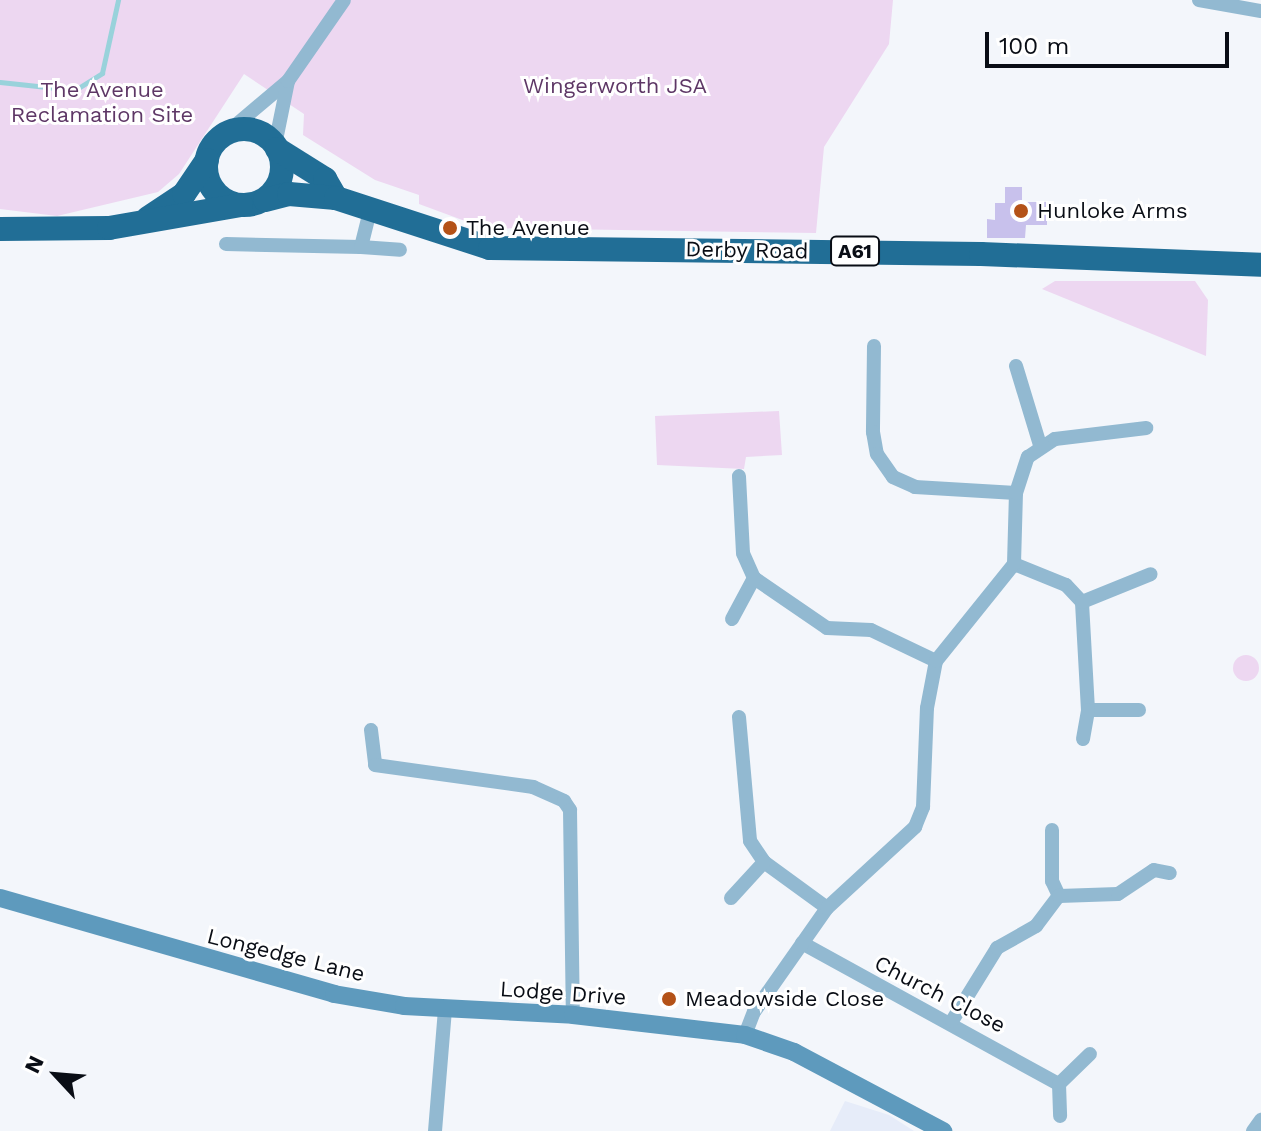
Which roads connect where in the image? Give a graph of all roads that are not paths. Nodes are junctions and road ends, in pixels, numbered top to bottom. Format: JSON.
{"nodes":[{"id":1,"x":344,"y":0,"type":"edge"},
{"id":2,"x":1199,"y":0,"type":"edge"},
{"id":3,"x":1261,"y":11,"type":"edge"},
{"id":4,"x":288,"y":81,"type":"junction"},
{"id":5,"x":224,"y":135,"type":"junction"},
{"id":6,"x":276,"y":147,"type":"junction"},
{"id":7,"x":207,"y":160,"type":"junction"},
{"id":8,"x":336,"y":198,"type":"junction"},
{"id":9,"x":253,"y":202,"type":"junction"},
{"id":10,"x":370,"y":210,"type":"junction"},
{"id":11,"x":140,"y":224,"type":"junction"},
{"id":12,"x":0,"y":229,"type":"edge"},
{"id":13,"x":226,"y":244,"type":"dead end"},
{"id":14,"x":361,"y":247,"type":"junction"},
{"id":15,"x":400,"y":250,"type":"dead end"},
{"id":16,"x":1261,"y":265,"type":"edge"},
{"id":17,"x":874,"y":346,"type":"dead end"},
{"id":18,"x":1016,"y":366,"type":"dead end"},
{"id":19,"x":1146,"y":428,"type":"dead end"},
{"id":20,"x":1040,"y":445,"type":"junction"},
{"id":21,"x":739,"y":476,"type":"dead end"},
{"id":22,"x":1016,"y":493,"type":"junction"},
{"id":23,"x":1014,"y":564,"type":"junction"},
{"id":24,"x":1151,"y":574,"type":"dead end"},
{"id":25,"x":754,"y":578,"type":"junction"},
{"id":26,"x":1082,"y":602,"type":"junction"},
{"id":27,"x":732,"y":619,"type":"dead end"},
{"id":28,"x":936,"y":661,"type":"junction"},
{"id":29,"x":1088,"y":710,"type":"junction"},
{"id":30,"x":1139,"y":710,"type":"dead end"},
{"id":31,"x":739,"y":717,"type":"dead end"},
{"id":32,"x":371,"y":730,"type":"dead end"},
{"id":33,"x":1083,"y":739,"type":"dead end"},
{"id":34,"x":1052,"y":830,"type":"dead end"},
{"id":35,"x":764,"y":862,"type":"junction"},
{"id":36,"x":1170,"y":873,"type":"dead end"},
{"id":37,"x":1059,"y":896,"type":"junction"},
{"id":38,"x":0,"y":898,"type":"edge"},
{"id":39,"x":731,"y":898,"type":"dead end"},
{"id":40,"x":827,"y":908,"type":"junction"},
{"id":41,"x":802,"y":943,"type":"junction"},
{"id":42,"x":445,"y":1009,"type":"junction"},
{"id":43,"x":573,"y":1015,"type":"junction"},
{"id":44,"x":952,"y":1021,"type":"junction"},
{"id":45,"x":745,"y":1035,"type":"junction"},
{"id":46,"x":1090,"y":1054,"type":"dead end"},
{"id":47,"x":1059,"y":1084,"type":"junction"},
{"id":48,"x":1060,"y":1116,"type":"dead end"},
{"id":49,"x":1261,"y":1120,"type":"edge"},
{"id":50,"x":435,"y":1131,"type":"edge"},
{"id":51,"x":943,"y":1131,"type":"edge"},
{"id":52,"x":1253,"y":1131,"type":"edge"}],
"edges":[{"from":1,"to":4,"type":"street"},
{"from":2,"to":3,"type":"street"},
{"from":4,"to":5,"type":"street"},
{"from":4,"to":6,"type":"street"},
{"from":5,"to":6,"type":"highway"},
{"from":5,"to":7,"type":"highway"},
{"from":6,"to":8,"type":"highway","name":"Derby Road","number":"A61"},
{"from":6,"to":9,"type":"highway"},
{"from":7,"to":9,"type":"highway"},
{"from":7,"to":11,"type":"highway"},
{"from":8,"to":9,"type":"highway","name":"Derby Road","number":"A61"},
{"from":8,"to":10,"type":"highway","name":"Derby Road","number":"A61"},
{"from":9,"to":11,"type":"highway","name":"Derby Road","number":"A61"},
{"from":10,"to":14,"type":"street"},
{"from":10,"to":16,"type":"highway","name":"Derby Road","number":"A61"},
{"from":11,"to":12,"type":"highway","name":"Derby Road","number":"A61"},
{"from":13,"to":14,"type":"street"},
{"from":14,"to":15,"type":"street"},
{"from":17,"to":22,"type":"street"},
{"from":18,"to":20,"type":"street"},
{"from":19,"to":20,"type":"street"},
{"from":20,"to":22,"type":"street"},
{"from":21,"to":25,"type":"street"},
{"from":22,"to":23,"type":"street"},
{"from":23,"to":26,"type":"street"},
{"from":23,"to":28,"type":"street"},
{"from":24,"to":26,"type":"street"},
{"from":25,"to":27,"type":"street"},
{"from":25,"to":28,"type":"street"},
{"from":26,"to":29,"type":"street"},
{"from":28,"to":40,"type":"street"},
{"from":29,"to":30,"type":"street"},
{"from":29,"to":33,"type":"street"},
{"from":31,"to":35,"type":"street"},
{"from":32,"to":43,"type":"street"},
{"from":34,"to":37,"type":"street"},
{"from":35,"to":39,"type":"street"},
{"from":35,"to":40,"type":"street"},
{"from":36,"to":37,"type":"street"},
{"from":37,"to":44,"type":"street"},
{"from":38,"to":42,"type":"street","name":"Longedge Lane"},
{"from":40,"to":41,"type":"street"},
{"from":41,"to":44,"type":"street","name":"Church Close"},
{"from":41,"to":45,"type":"street"},
{"from":42,"to":43,"type":"street","name":"Lodge Drive"},
{"from":42,"to":50,"type":"street"},
{"from":43,"to":45,"type":"street","name":"Lodge Drive"},
{"from":44,"to":47,"type":"street","name":"Church Close"},
{"from":45,"to":51,"type":"street","name":"Lodge Drive"},
{"from":46,"to":47,"type":"street"},
{"from":47,"to":48,"type":"street"},
{"from":49,"to":52,"type":"street"}]}
